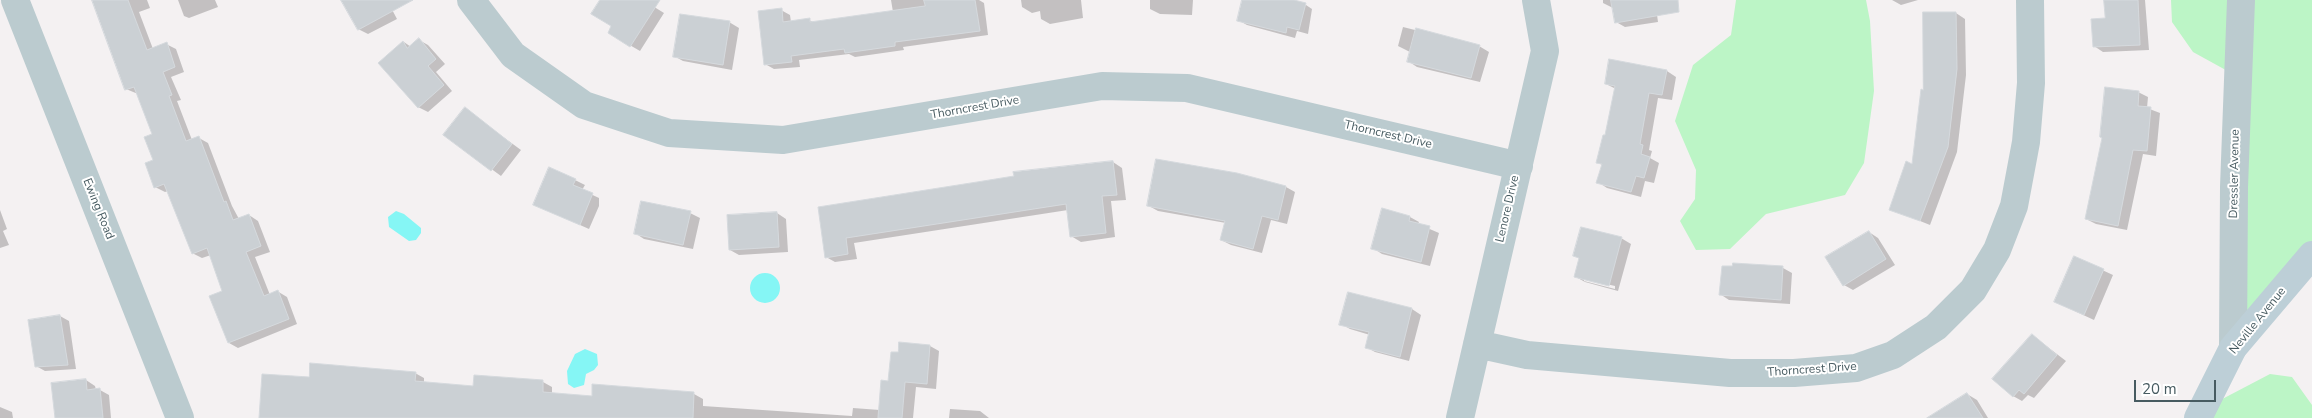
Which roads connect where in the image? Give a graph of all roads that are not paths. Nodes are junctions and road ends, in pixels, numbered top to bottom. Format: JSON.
{"nodes":[{"id":1,"x":15,"y":0,"type":"edge"},
{"id":2,"x":471,"y":0,"type":"edge"},
{"id":3,"x":1536,"y":0,"type":"edge"},
{"id":4,"x":2030,"y":0,"type":"edge"},
{"id":5,"x":2241,"y":0,"type":"edge"},
{"id":6,"x":1518,"y":166,"type":"junction"},
{"id":7,"x":2312,"y":255,"type":"edge"},
{"id":8,"x":1477,"y":344,"type":"junction"},
{"id":9,"x":2233,"y":348,"type":"junction"},
{"id":10,"x":180,"y":418,"type":"edge"},
{"id":11,"x":1460,"y":418,"type":"edge"},
{"id":12,"x":2198,"y":418,"type":"edge"}],
"edges":[{"from":1,"to":10,"type":"street","name":"Ewing Road"},
{"from":2,"to":6,"type":"street","name":"Thorncrest Drive"},
{"from":3,"to":6,"type":"street","name":"Lenore Drive"},
{"from":4,"to":8,"type":"street","name":"Thorncrest Drive"},
{"from":5,"to":9,"type":"street","name":"Dressler Avenue"},
{"from":6,"to":8,"type":"street","name":"Lenore Drive"},
{"from":7,"to":9,"type":"street","name":"Neville Avenue"},
{"from":8,"to":11,"type":"street","name":"Lenore Drive"},
{"from":9,"to":12,"type":"street","name":"Neville Avenue"}]}
